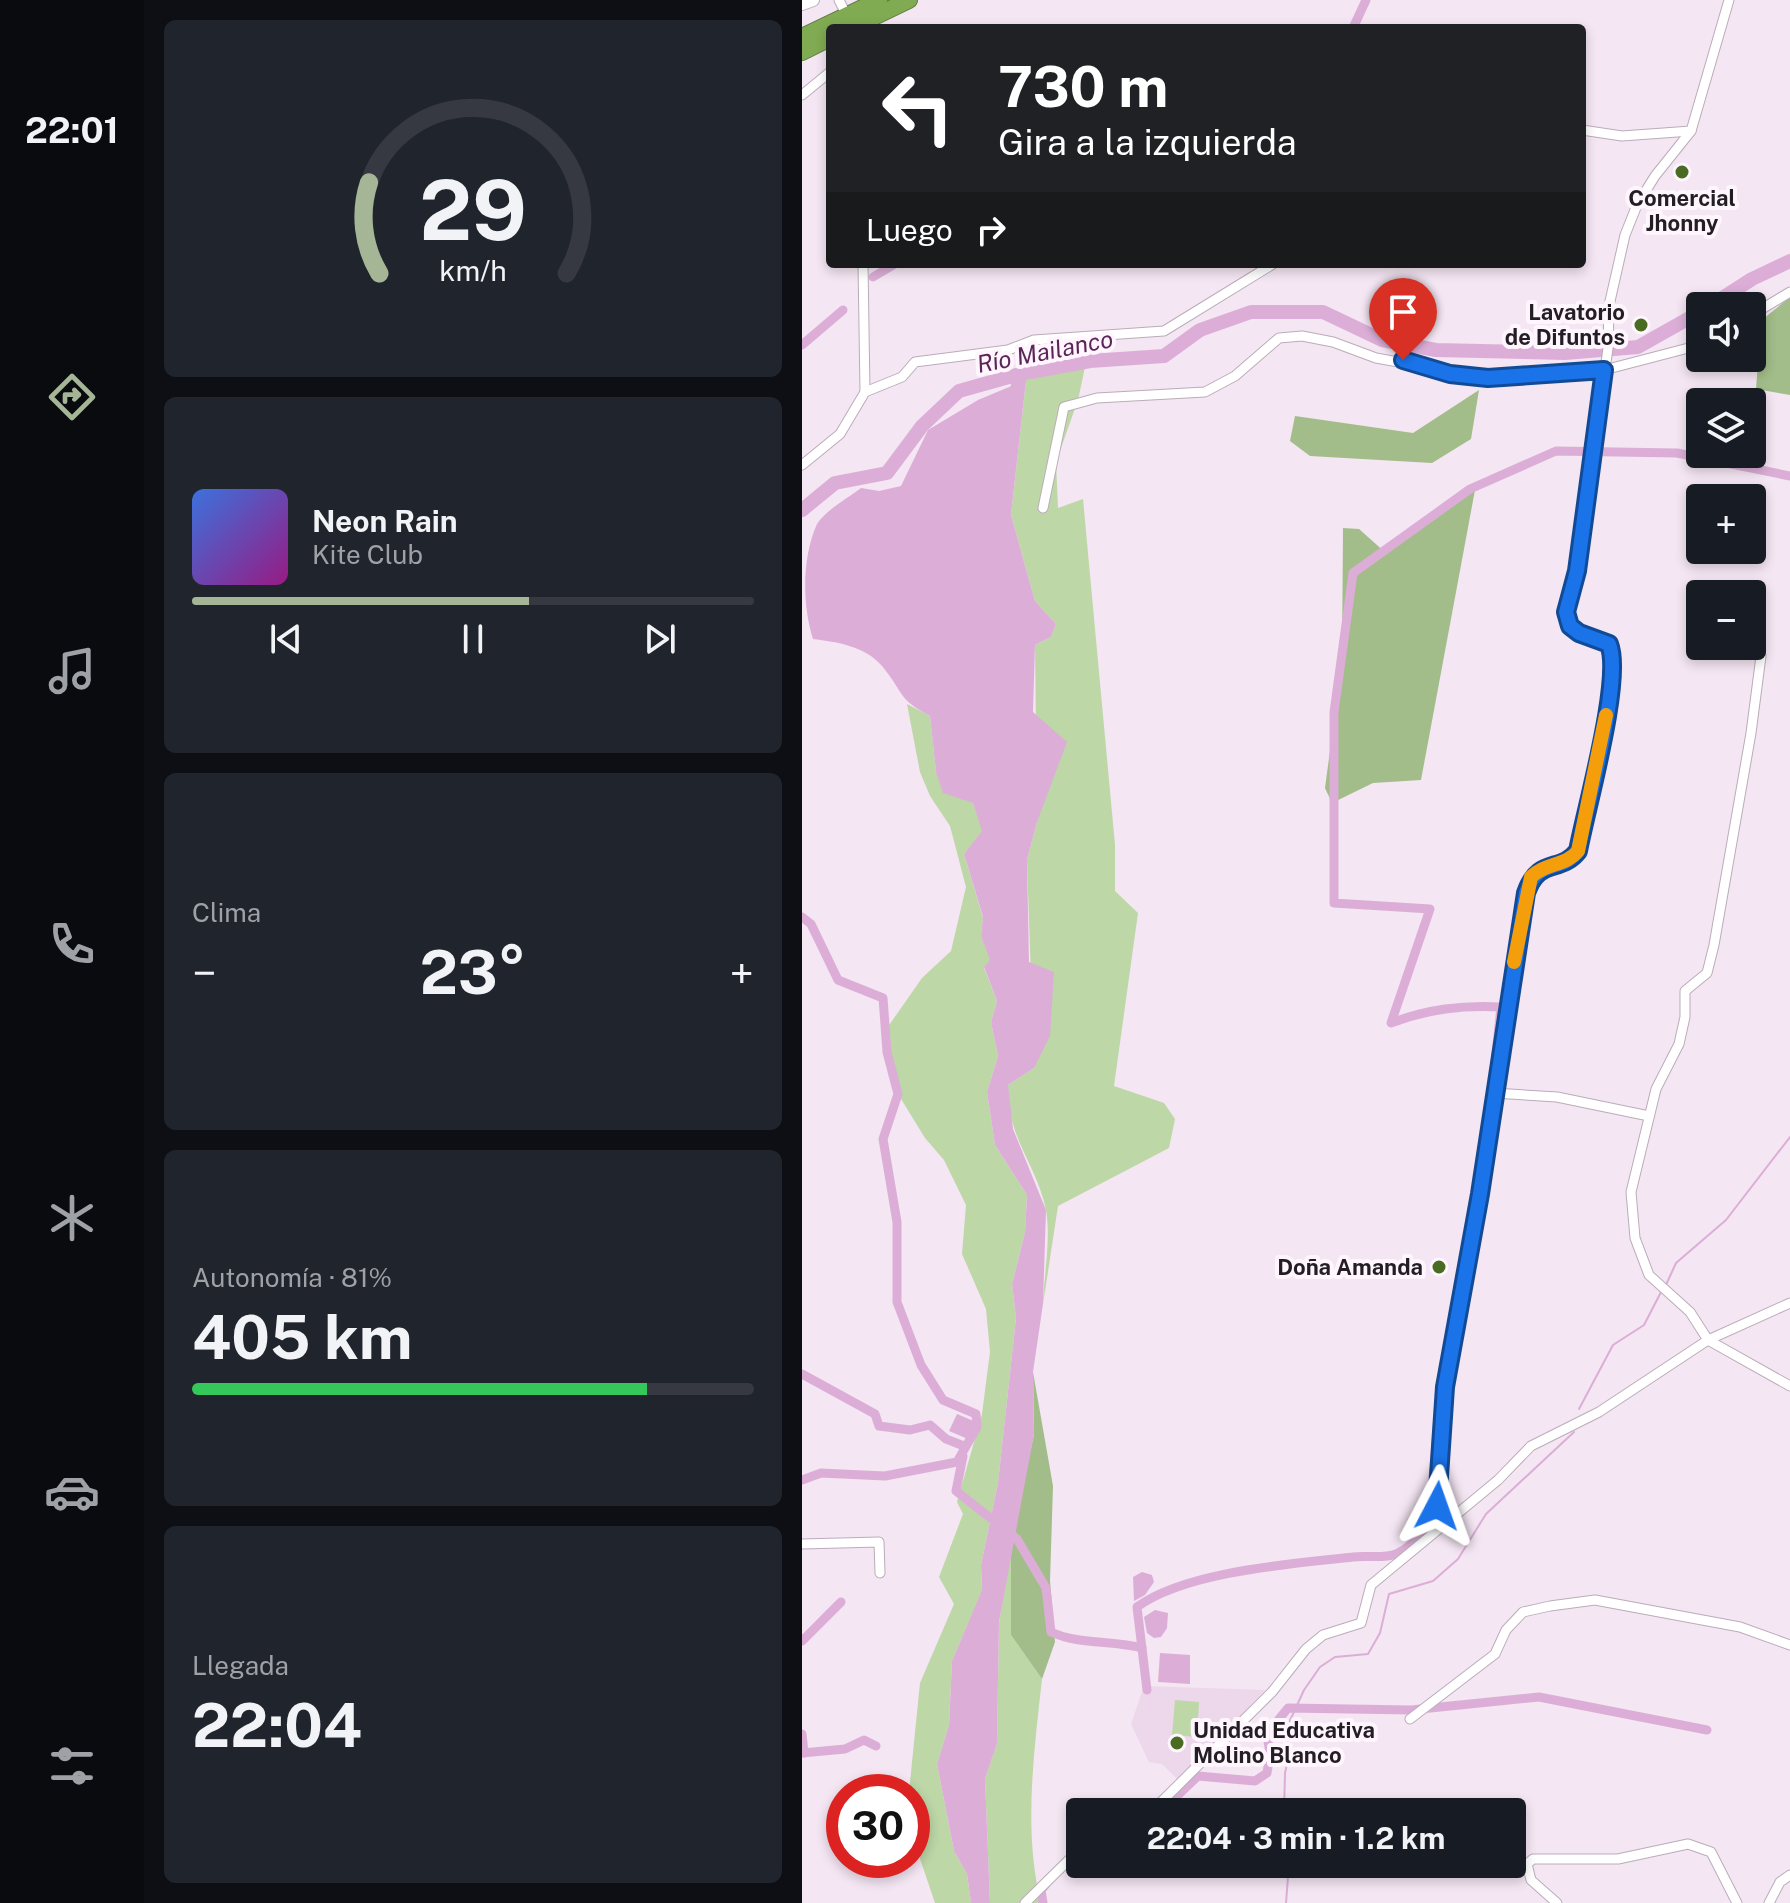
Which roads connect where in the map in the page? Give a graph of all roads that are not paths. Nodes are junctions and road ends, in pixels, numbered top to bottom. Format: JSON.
{"nodes":[{"id":1,"x":813,"y":0,"type":"edge"},
{"id":2,"x":839,"y":0,"type":"edge"},
{"id":3,"x":879,"y":0,"type":"edge"},
{"id":4,"x":909,"y":0,"type":"edge"},
{"id":5,"x":1729,"y":0,"type":"edge"},
{"id":6,"x":802,"y":4,"type":"edge"},
{"id":7,"x":849,"y":22,"type":"edge"},
{"id":8,"x":826,"y":29,"type":"edge"},
{"id":9,"x":802,"y":37,"type":"edge"},
{"id":10,"x":826,"y":40,"type":"edge"},
{"id":11,"x":802,"y":52,"type":"edge"},
{"id":12,"x":826,"y":75,"type":"edge"},
{"id":13,"x":802,"y":95,"type":"edge"},
{"id":14,"x":1586,"y":131,"type":"edge"},
{"id":15,"x":1691,"y":131,"type":"junction"},
{"id":16,"x":863,"y":268,"type":"edge"},
{"id":17,"x":1266,"y":268,"type":"edge"},
{"id":18,"x":1790,"y":292,"type":"edge"},
{"id":19,"x":1766,"y":307,"type":"edge"},
{"id":20,"x":1686,"y":349,"type":"edge"},
{"id":21,"x":1604,"y":370,"type":"junction"},
{"id":22,"x":865,"y":392,"type":"junction"},
{"id":23,"x":802,"y":465,"type":"edge"},
{"id":24,"x":1043,"y":508,"type":"dead end"},
{"id":25,"x":1760,"y":660,"type":"edge"},
{"id":26,"x":1494,"y":1093,"type":"junction"},
{"id":27,"x":1649,"y":1116,"type":"junction"},
{"id":28,"x":1790,"y":1303,"type":"edge"},
{"id":29,"x":1708,"y":1340,"type":"junction"},
{"id":30,"x":1790,"y":1386,"type":"edge"},
{"id":31,"x":1443,"y":1523,"type":"junction"},
{"id":32,"x":802,"y":1544,"type":"edge"},
{"id":33,"x":880,"y":1573,"type":"dead end"},
{"id":34,"x":1790,"y":1645,"type":"edge"},
{"id":35,"x":1410,"y":1719,"type":"dead end"},
{"id":36,"x":1165,"y":1798,"type":"edge"},
{"id":37,"x":1066,"y":1863,"type":"edge"},
{"id":38,"x":1790,"y":1875,"type":"edge"},
{"id":39,"x":1025,"y":1903,"type":"edge"},
{"id":40,"x":1557,"y":1903,"type":"edge"},
{"id":41,"x":1737,"y":1903,"type":"edge"},
{"id":42,"x":1769,"y":1903,"type":"edge"}],
"edges":[{"from":1,"to":6,"type":"street"},
{"from":2,"to":7,"type":"street"},
{"from":3,"to":7,"type":"highway"},
{"from":4,"to":7,"type":"highway"},
{"from":5,"to":15,"type":"street"},
{"from":8,"to":9,"type":"highway"},
{"from":10,"to":11,"type":"highway"},
{"from":12,"to":13,"type":"street"},
{"from":14,"to":15,"type":"street"},
{"from":15,"to":21,"type":"street"},
{"from":16,"to":22,"type":"street"},
{"from":17,"to":22,"type":"street"},
{"from":18,"to":19,"type":"street"},
{"from":20,"to":21,"type":"street"},
{"from":21,"to":24,"type":"street"},
{"from":21,"to":26,"type":"street"},
{"from":22,"to":23,"type":"street"},
{"from":25,"to":27,"type":"street"},
{"from":26,"to":27,"type":"street"},
{"from":26,"to":31,"type":"street"},
{"from":27,"to":29,"type":"street"},
{"from":28,"to":29,"type":"street"},
{"from":29,"to":30,"type":"street"},
{"from":29,"to":31,"type":"street"},
{"from":31,"to":36,"type":"street"},
{"from":32,"to":33,"type":"street"},
{"from":34,"to":35,"type":"street"},
{"from":37,"to":39,"type":"street"},
{"from":38,"to":42,"type":"street"},
{"from":40,"to":41,"type":"street"}]}
